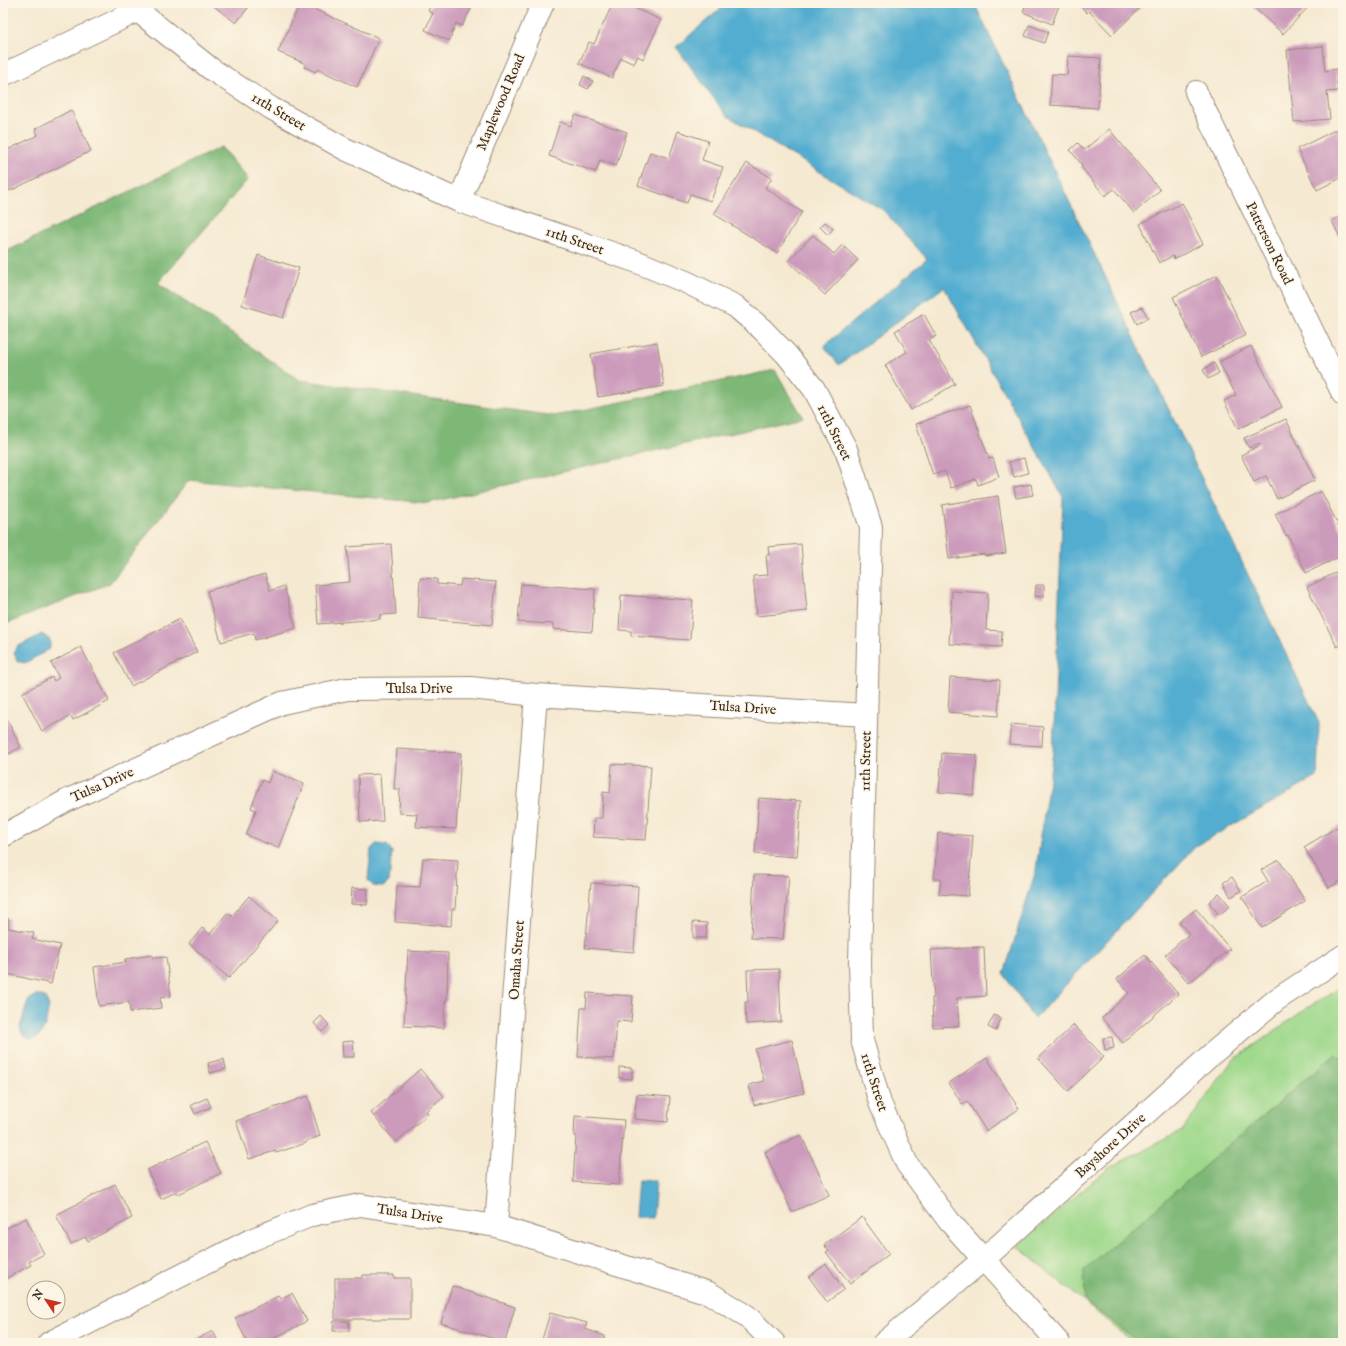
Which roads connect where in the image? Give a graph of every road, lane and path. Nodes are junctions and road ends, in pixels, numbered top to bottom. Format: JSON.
{"nodes":[{"id":1,"x":543,"y":3,"type":"edge"},
{"id":2,"x":132,"y":7,"type":"edge"},
{"id":3,"x":3,"y":75,"type":"edge"},
{"id":4,"x":1196,"y":92,"type":"dead end"},
{"id":5,"x":459,"y":201,"type":"junction"},
{"id":6,"x":1343,"y":394,"type":"edge"},
{"id":7,"x":536,"y":694,"type":"junction"},
{"id":8,"x":866,"y":715,"type":"junction"},
{"id":9,"x":3,"y":836,"type":"edge"},
{"id":10,"x":1343,"y":956,"type":"edge"},
{"id":11,"x":496,"y":1226,"type":"junction"},
{"id":12,"x":984,"y":1259,"type":"junction"},
{"id":13,"x":49,"y":1343,"type":"edge"},
{"id":14,"x":774,"y":1343,"type":"edge"},
{"id":15,"x":884,"y":1343,"type":"edge"},
{"id":16,"x":1059,"y":1343,"type":"edge"}],
"edges":[{"from":1,"to":5,"type":"street","name":"Maplewood Road"},
{"from":2,"to":3,"type":"street"},
{"from":2,"to":5,"type":"street","name":"11th Street"},
{"from":4,"to":6,"type":"street","name":"Patterson Road"},
{"from":5,"to":8,"type":"street","name":"11th Street"},
{"from":7,"to":8,"type":"street","name":"Tulsa Drive"},
{"from":7,"to":9,"type":"street","name":"Tulsa Drive"},
{"from":7,"to":11,"type":"street","name":"Omaha Street"},
{"from":8,"to":12,"type":"street","name":"11th Street"},
{"from":10,"to":12,"type":"street","name":"Bayshore Drive"},
{"from":11,"to":13,"type":"street","name":"Tulsa Drive"},
{"from":11,"to":14,"type":"street","name":"Tulsa Drive"},
{"from":12,"to":15,"type":"street","name":"Bayshore Drive"},
{"from":12,"to":16,"type":"street","name":"11th Street"}]}
